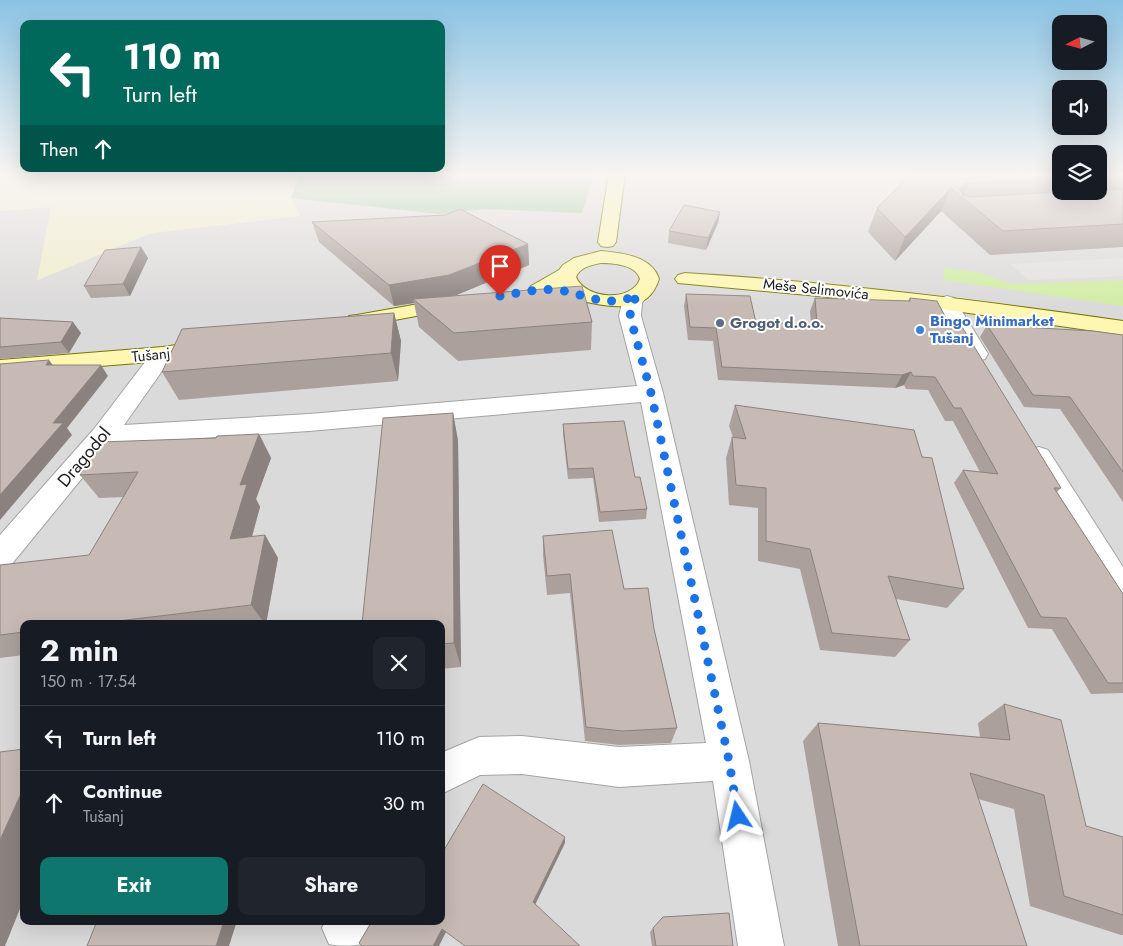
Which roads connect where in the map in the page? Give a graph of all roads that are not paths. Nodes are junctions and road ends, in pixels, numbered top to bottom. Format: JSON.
{"nodes":[{"id":1,"x":611,"y":217,"type":"edge"},
{"id":2,"x":607,"y":242,"type":"junction"},
{"id":3,"x":589,"y":259,"type":"junction"},
{"id":4,"x":625,"y":260,"type":"junction"},
{"id":5,"x":644,"y":269,"type":"junction"},
{"id":6,"x":566,"y":274,"type":"junction"},
{"id":7,"x":685,"y":279,"type":"junction"},
{"id":8,"x":642,"y":292,"type":"junction"},
{"id":9,"x":578,"y":294,"type":"junction"},
{"id":10,"x":470,"y":301,"type":"edge"},
{"id":11,"x":947,"y":302,"type":"junction"},
{"id":12,"x":336,"y":325,"type":"edge"},
{"id":13,"x":1123,"y":328,"type":"edge"},
{"id":14,"x":230,"y":343,"type":"edge"},
{"id":15,"x":163,"y":354,"type":"junction"},
{"id":16,"x":0,"y":368,"type":"edge"},
{"id":17,"x":992,"y":379,"type":"edge"},
{"id":18,"x":651,"y":393,"type":"junction"},
{"id":19,"x":103,"y":435,"type":"junction"},
{"id":20,"x":1027,"y":437,"type":"edge"},
{"id":21,"x":0,"y":556,"type":"edge"},
{"id":22,"x":1123,"y":595,"type":"edge"},
{"id":23,"x":729,"y":761,"type":"junction"},
{"id":24,"x":445,"y":771,"type":"edge"},
{"id":25,"x":761,"y":946,"type":"edge"}],
"edges":[{"from":1,"to":2,"type":"street"},
{"from":2,"to":3,"type":"street"},
{"from":2,"to":4,"type":"street"},
{"from":3,"to":4,"type":"street"},
{"from":3,"to":6,"type":"street"},
{"from":4,"to":5,"type":"street"},
{"from":5,"to":7,"type":"street"},
{"from":5,"to":8,"type":"street"},
{"from":6,"to":9,"type":"street"},
{"from":6,"to":9,"type":"street"},
{"from":7,"to":8,"type":"street"},
{"from":7,"to":11,"type":"street","name":"Meše Selimovića"},
{"from":8,"to":9,"type":"street"},
{"from":8,"to":18,"type":"street"},
{"from":10,"to":12,"type":"street"},
{"from":11,"to":13,"type":"street","name":"Meše Selimovića"},
{"from":11,"to":17,"type":"street"},
{"from":14,"to":15,"type":"street","name":"Tušanj"},
{"from":15,"to":16,"type":"street","name":"Tušanj"},
{"from":15,"to":19,"type":"street","name":"Dragodol"},
{"from":18,"to":19,"type":"street"},
{"from":18,"to":23,"type":"street"},
{"from":19,"to":21,"type":"street","name":"Dragodol"},
{"from":20,"to":22,"type":"street"},
{"from":23,"to":24,"type":"street"},
{"from":23,"to":25,"type":"street"}]}
